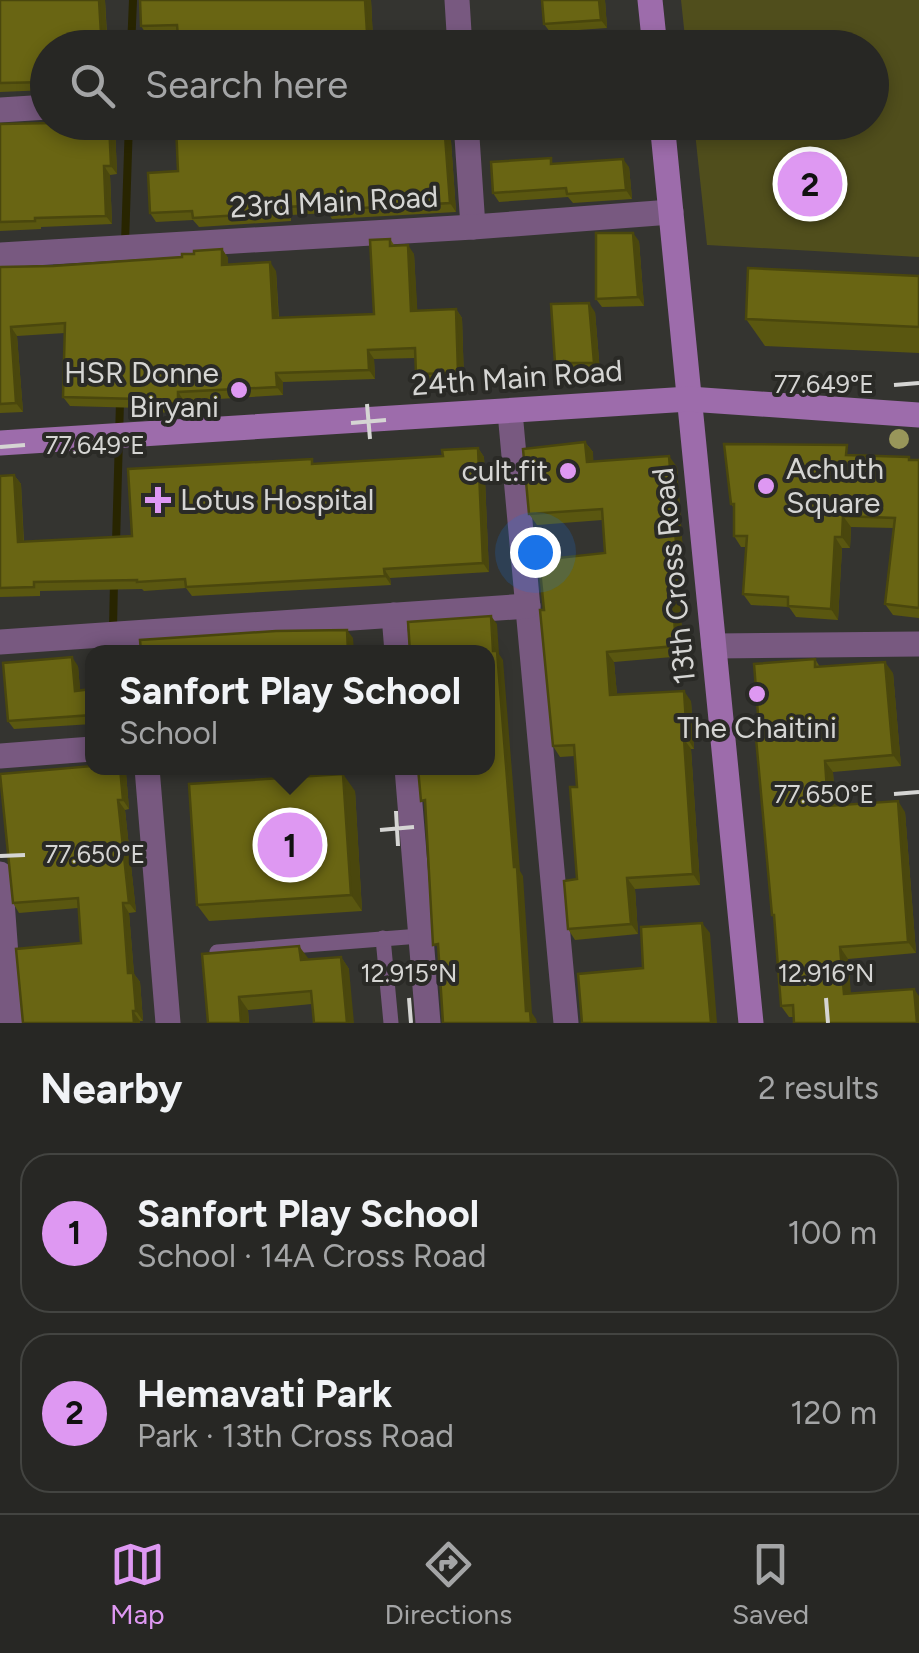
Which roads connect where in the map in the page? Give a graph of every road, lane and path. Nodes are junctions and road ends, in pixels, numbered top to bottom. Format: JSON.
{"nodes":[{"id":1,"x":457,"y":0,"type":"edge"},
{"id":2,"x":650,"y":0,"type":"edge"},
{"id":3,"x":459,"y":30,"type":"edge"},
{"id":4,"x":653,"y":30,"type":"edge"},
{"id":5,"x":30,"y":109,"type":"edge"},
{"id":6,"x":0,"y":110,"type":"edge"},
{"id":7,"x":467,"y":140,"type":"edge"},
{"id":8,"x":664,"y":140,"type":"edge"},
{"id":9,"x":671,"y":212,"type":"junction"},
{"id":10,"x":472,"y":227,"type":"junction"},
{"id":11,"x":0,"y":254,"type":"edge"},
{"id":12,"x":689,"y":398,"type":"junction"},
{"id":13,"x":510,"y":412,"type":"junction"},
{"id":14,"x":919,"y":415,"type":"edge"},
{"id":15,"x":0,"y":444,"type":"edge"},
{"id":16,"x":528,"y":606,"type":"junction"},
{"id":17,"x":394,"y":615,"type":"junction"},
{"id":18,"x":0,"y":642,"type":"edge"},
{"id":19,"x":919,"y":644,"type":"edge"},
{"id":20,"x":396,"y":645,"type":"edge"},
{"id":21,"x":714,"y":646,"type":"junction"},
{"id":22,"x":85,"y":750,"type":"edge"},
{"id":23,"x":0,"y":756,"type":"edge"},
{"id":24,"x":148,"y":775,"type":"edge"},
{"id":25,"x":407,"y":775,"type":"edge"},
{"id":26,"x":0,"y":874,"type":"edge"},
{"id":27,"x":420,"y":936,"type":"junction"},
{"id":28,"x":383,"y":938,"type":"junction"},
{"id":29,"x":217,"y":952,"type":"edge"},
{"id":30,"x":10,"y":1023,"type":"edge"},
{"id":31,"x":168,"y":1023,"type":"edge"},
{"id":32,"x":391,"y":1023,"type":"edge"},
{"id":33,"x":428,"y":1023,"type":"edge"},
{"id":34,"x":566,"y":1023,"type":"edge"},
{"id":35,"x":751,"y":1023,"type":"edge"}],
"edges":[{"from":1,"to":3,"type":"street"},
{"from":2,"to":4,"type":"street"},
{"from":5,"to":6,"type":"street"},
{"from":7,"to":10,"type":"street"},
{"from":8,"to":9,"type":"street","name":"13th Cross Road"},
{"from":9,"to":10,"type":"street","name":"23rd Main Road"},
{"from":9,"to":12,"type":"street","name":"13th Cross Road"},
{"from":10,"to":11,"type":"street","name":"23rd Main Road"},
{"from":12,"to":13,"type":"street","name":"24th Main Road"},
{"from":12,"to":14,"type":"street","name":"24th Main Road"},
{"from":12,"to":21,"type":"street","name":"13th Cross Road"},
{"from":13,"to":15,"type":"street","name":"24th Main Road"},
{"from":13,"to":16,"type":"street"},
{"from":16,"to":17,"type":"street"},
{"from":16,"to":34,"type":"street"},
{"from":17,"to":18,"type":"street"},
{"from":17,"to":20,"type":"street"},
{"from":19,"to":21,"type":"street"},
{"from":21,"to":35,"type":"street","name":"13th Cross Road"},
{"from":22,"to":23,"type":"street"},
{"from":24,"to":31,"type":"street"},
{"from":25,"to":27,"type":"street"},
{"from":26,"to":30,"type":"street"},
{"from":27,"to":28,"type":"lane"},
{"from":27,"to":33,"type":"street"},
{"from":28,"to":29,"type":"lane"},
{"from":28,"to":32,"type":"lane"}]}
